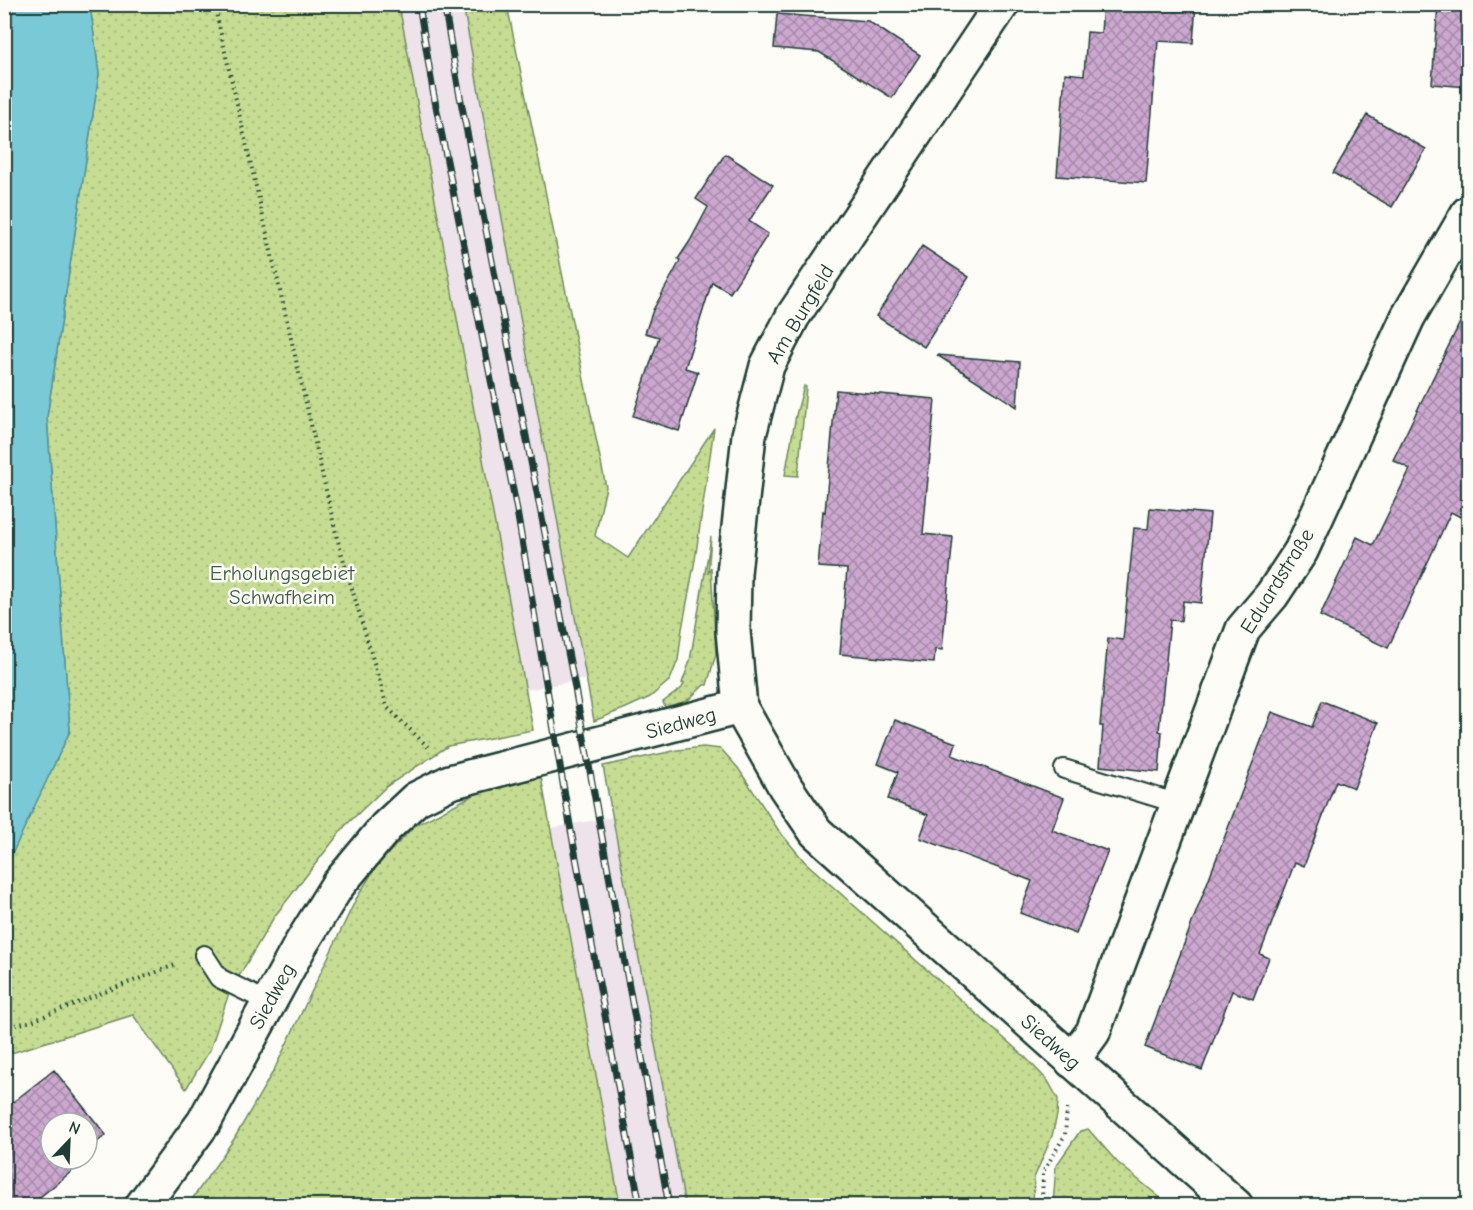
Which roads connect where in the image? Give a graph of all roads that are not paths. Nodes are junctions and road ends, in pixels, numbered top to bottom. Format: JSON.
{"nodes":[{"id":1,"x":1002,"y":4,"type":"edge"},
{"id":2,"x":1468,"y":213,"type":"edge"},
{"id":3,"x":740,"y":707,"type":"junction"},
{"id":4,"x":1064,"y":770,"type":"dead end"},
{"id":5,"x":1179,"y":804,"type":"junction"},
{"id":6,"x":204,"y":955,"type":"road end"},
{"id":7,"x":268,"y":1002,"type":"junction"},
{"id":8,"x":1072,"y":1061,"type":"junction"},
{"id":9,"x":142,"y":1206,"type":"edge"},
{"id":10,"x":1236,"y":1206,"type":"edge"}],
"edges":[{"from":1,"to":3,"type":"street","name":"Am Burgfeld"},
{"from":2,"to":5,"type":"street","name":"Eduardstraße"},
{"from":3,"to":7,"type":"street","name":"Siedweg"},
{"from":3,"to":8,"type":"street","name":"Siedweg"},
{"from":4,"to":5,"type":"lane"},
{"from":5,"to":8,"type":"street","name":"Eduardstraße"},
{"from":6,"to":7,"type":"lane"},
{"from":7,"to":9,"type":"street","name":"Siedweg"},
{"from":8,"to":10,"type":"street","name":"Siedweg"}]}
